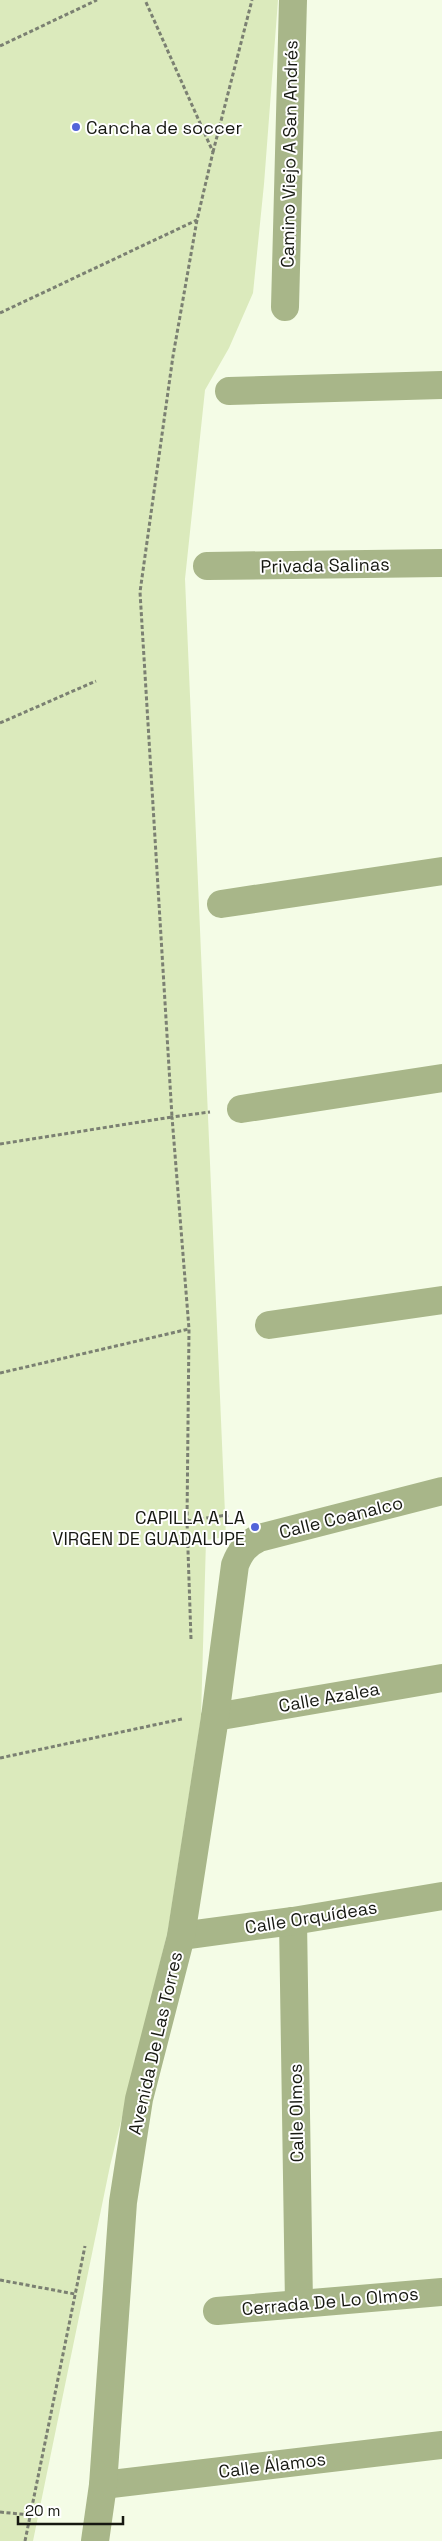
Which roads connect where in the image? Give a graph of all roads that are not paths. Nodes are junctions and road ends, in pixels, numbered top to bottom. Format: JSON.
{"nodes":[{"id":1,"x":293,"y":0,"type":"edge"},
{"id":2,"x":285,"y":307,"type":"dead end"},
{"id":3,"x":442,"y":385,"type":"edge"},
{"id":4,"x":229,"y":391,"type":"dead end"},
{"id":5,"x":442,"y":563,"type":"edge"},
{"id":6,"x":207,"y":566,"type":"dead end"},
{"id":7,"x":442,"y":871,"type":"edge"},
{"id":8,"x":221,"y":904,"type":"dead end"},
{"id":9,"x":442,"y":1078,"type":"edge"},
{"id":10,"x":241,"y":1109,"type":"road end"},
{"id":11,"x":442,"y":1300,"type":"edge"},
{"id":12,"x":269,"y":1325,"type":"dead end"},
{"id":13,"x":442,"y":1491,"type":"edge"},
{"id":14,"x":243,"y":1549,"type":"joint"},
{"id":15,"x":442,"y":1678,"type":"edge"},
{"id":16,"x":215,"y":1717,"type":"junction"},
{"id":17,"x":442,"y":1896,"type":"edge"},
{"id":18,"x":294,"y":1921,"type":"junction"},
{"id":19,"x":180,"y":1936,"type":"junction"},
{"id":20,"x":442,"y":2292,"type":"edge"},
{"id":21,"x":300,"y":2304,"type":"junction"},
{"id":22,"x":217,"y":2311,"type":"dead end"},
{"id":23,"x":442,"y":2445,"type":"edge"},
{"id":24,"x":103,"y":2484,"type":"junction"},
{"id":25,"x":95,"y":2541,"type":"edge"}],
"edges":[{"from":1,"to":2,"type":"street","name":"Camino Viejo A San Andrés"},
{"from":3,"to":4,"type":"street"},
{"from":5,"to":6,"type":"street","name":"Privada Salinas"},
{"from":7,"to":8,"type":"street"},
{"from":9,"to":10,"type":"street"},
{"from":11,"to":12,"type":"street"},
{"from":13,"to":14,"type":"street","name":"Calle Coanalco"},
{"from":14,"to":16,"type":"street","name":"Avenida De Las Torres"},
{"from":15,"to":16,"type":"street","name":"Calle Azalea"},
{"from":16,"to":19,"type":"street","name":"Avenida De Las Torres"},
{"from":17,"to":18,"type":"street","name":"Calle Orquídeas"},
{"from":18,"to":19,"type":"street","name":"Calle Orquídeas"},
{"from":18,"to":21,"type":"street","name":"Calle Olmos"},
{"from":19,"to":24,"type":"street","name":"Avenida De Las Torres"},
{"from":20,"to":21,"type":"street","name":"Cerrada De Lo Olmos"},
{"from":21,"to":22,"type":"street","name":"Cerrada De Lo Olmos"},
{"from":23,"to":24,"type":"street","name":"Calle Álamos"},
{"from":24,"to":25,"type":"street","name":"Avenida De Las Torres"}]}
